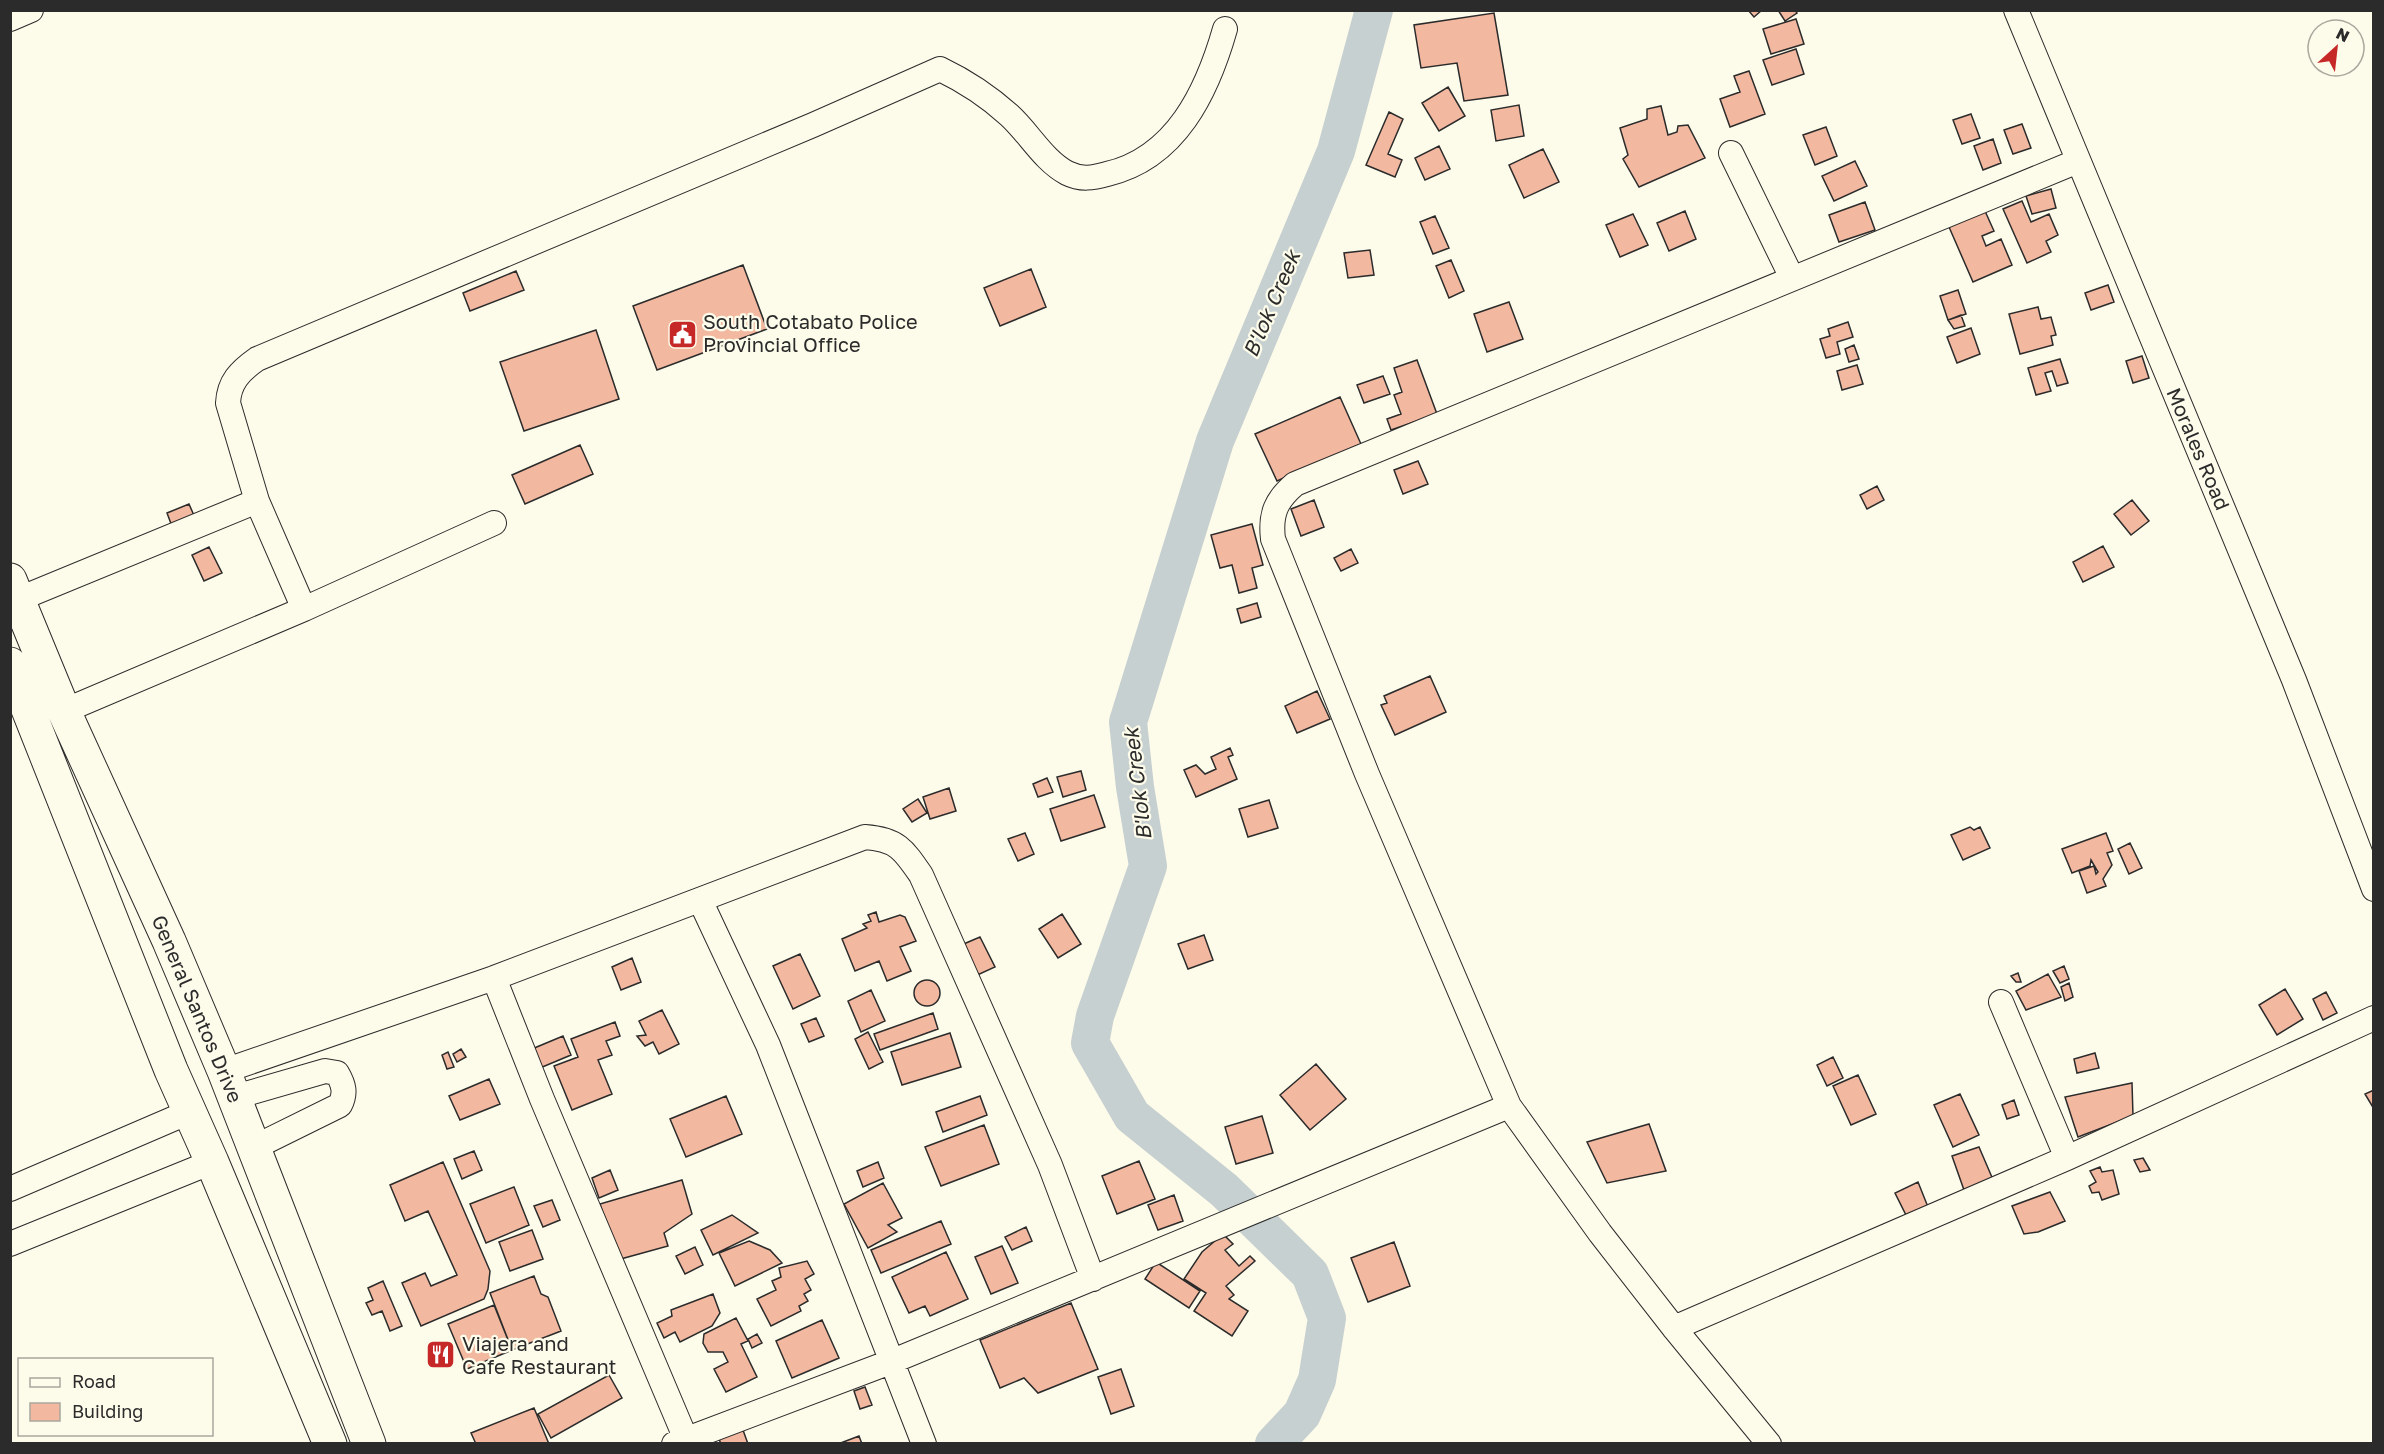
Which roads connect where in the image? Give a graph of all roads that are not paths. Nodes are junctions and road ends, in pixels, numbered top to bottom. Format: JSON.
{"nodes":[{"id":1,"x":31,"y":10,"type":"edge"},
{"id":2,"x":2016,"y":10,"type":"edge"},
{"id":3,"x":10,"y":19,"type":"edge"},
{"id":4,"x":1225,"y":29,"type":"dead end"},
{"id":5,"x":1731,"y":153,"type":"dead end"},
{"id":6,"x":2078,"y":160,"type":"junction"},
{"id":7,"x":1792,"y":278,"type":"junction"},
{"id":8,"x":257,"y":501,"type":"junction"},
{"id":9,"x":494,"y":523,"type":"dead end"},
{"id":10,"x":15,"y":590,"type":"edge"},
{"id":11,"x":304,"y":609,"type":"junction"},
{"id":12,"x":10,"y":664,"type":"edge"},
{"id":13,"x":64,"y":711,"type":"junction"},
{"id":14,"x":2373,"y":890,"type":"edge"},
{"id":15,"x":700,"y":900,"type":"junction"},
{"id":16,"x":494,"y":978,"type":"junction"},
{"id":17,"x":2001,"y":1002,"type":"dead end"},
{"id":18,"x":2373,"y":1018,"type":"edge"},
{"id":19,"x":230,"y":1084,"type":"junction"},
{"id":20,"x":1509,"y":1106,"type":"junction"},
{"id":21,"x":189,"y":1112,"type":"junction"},
{"id":22,"x":255,"y":1146,"type":"junction"},
{"id":23,"x":2067,"y":1158,"type":"junction"},
{"id":24,"x":212,"y":1162,"type":"junction"},
{"id":25,"x":10,"y":1189,"type":"edge"},
{"id":26,"x":10,"y":1244,"type":"edge"},
{"id":27,"x":1093,"y":1279,"type":"junction"},
{"id":28,"x":1674,"y":1328,"type":"junction"},
{"id":29,"x":893,"y":1361,"type":"junction"},
{"id":30,"x":683,"y":1442,"type":"edge"},
{"id":31,"x":330,"y":1443,"type":"edge"},
{"id":32,"x":369,"y":1443,"type":"edge"},
{"id":33,"x":924,"y":1443,"type":"edge"},
{"id":34,"x":1769,"y":1443,"type":"edge"}],
"edges":[{"from":1,"to":3,"type":"street"},
{"from":2,"to":6,"type":"street","name":"Morales Road"},
{"from":4,"to":8,"type":"street"},
{"from":5,"to":7,"type":"street"},
{"from":6,"to":7,"type":"street"},
{"from":6,"to":14,"type":"street","name":"Morales Road"},
{"from":7,"to":20,"type":"street"},
{"from":8,"to":10,"type":"street"},
{"from":8,"to":11,"type":"street"},
{"from":9,"to":11,"type":"street"},
{"from":10,"to":13,"type":"highway","name":"General Santos Drive"},
{"from":11,"to":13,"type":"street"},
{"from":12,"to":21,"type":"highway"},
{"from":13,"to":19,"type":"highway","name":"General Santos Drive"},
{"from":15,"to":16,"type":"street"},
{"from":15,"to":27,"type":"street"},
{"from":15,"to":29,"type":"street"},
{"from":16,"to":19,"type":"street"},
{"from":16,"to":30,"type":"street"},
{"from":17,"to":23,"type":"street"},
{"from":18,"to":23,"type":"street"},
{"from":19,"to":22,"type":"highway","name":"General Santos Drive"},
{"from":19,"to":22,"type":"street"},
{"from":20,"to":27,"type":"street"},
{"from":20,"to":28,"type":"street"},
{"from":21,"to":24,"type":"highway"},
{"from":21,"to":25,"type":"street"},
{"from":22,"to":32,"type":"highway","name":"General Santos Drive"},
{"from":23,"to":28,"type":"street"},
{"from":24,"to":26,"type":"street"},
{"from":24,"to":31,"type":"highway"},
{"from":27,"to":29,"type":"street"},
{"from":28,"to":34,"type":"street"},
{"from":29,"to":30,"type":"street"},
{"from":29,"to":33,"type":"street"}]}
